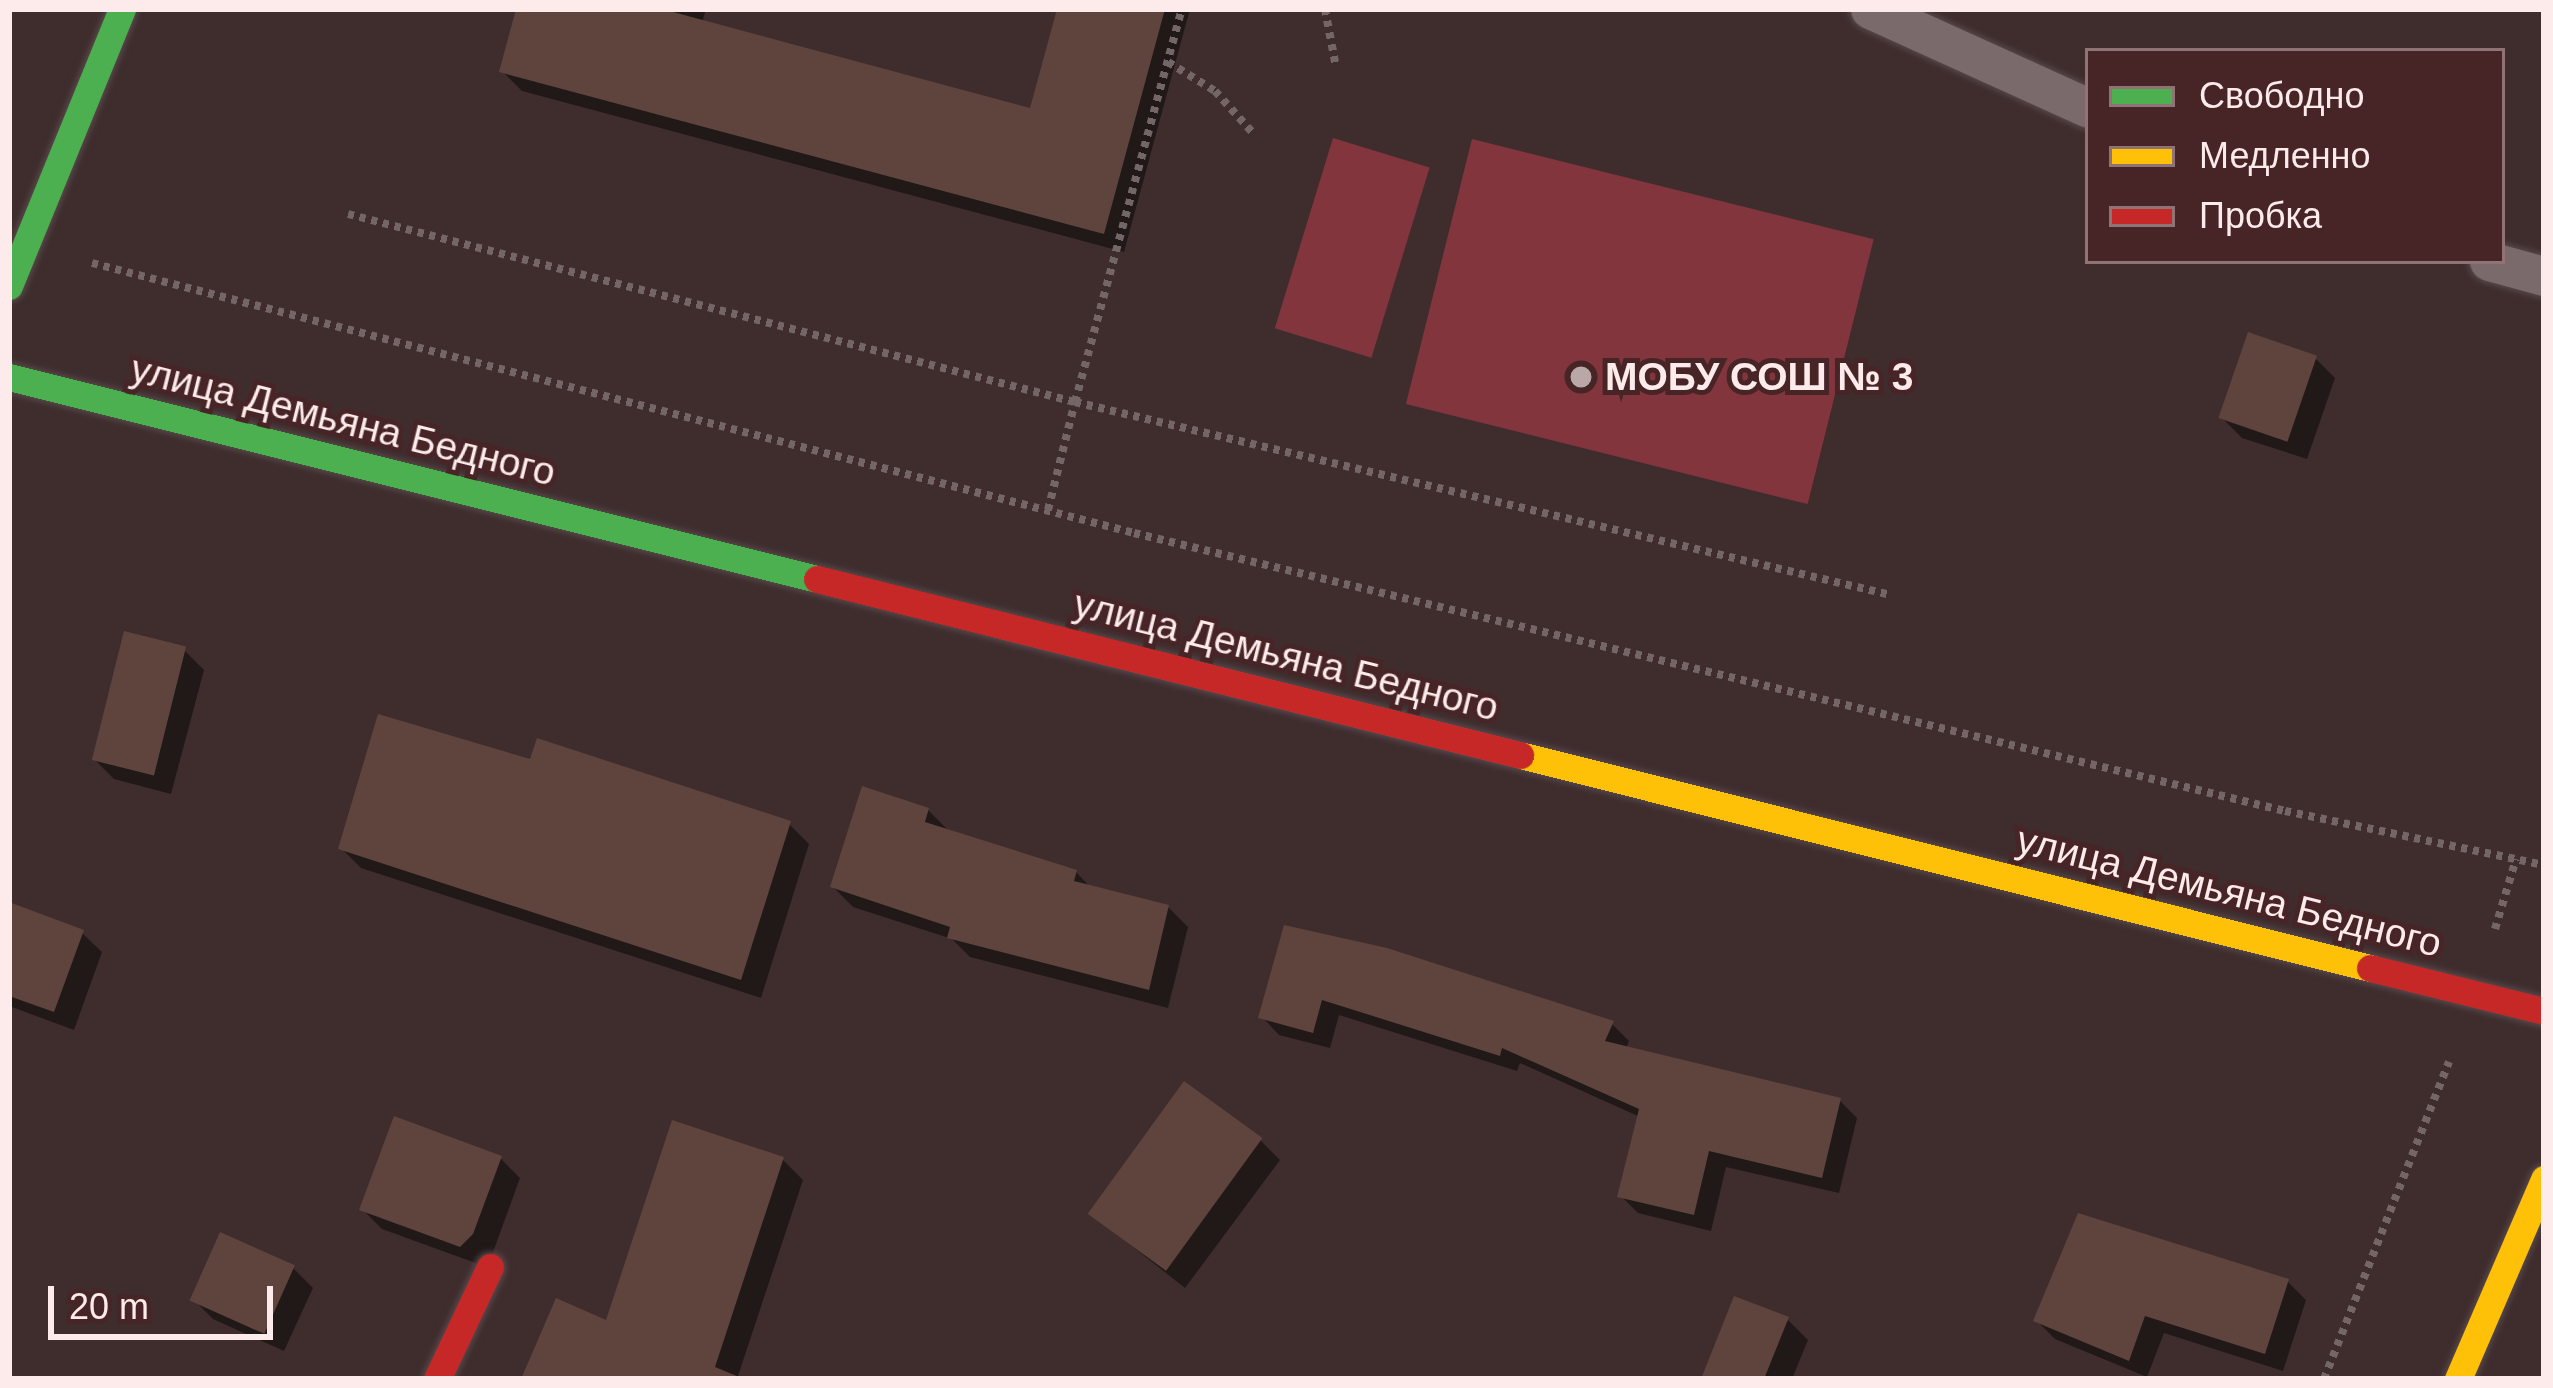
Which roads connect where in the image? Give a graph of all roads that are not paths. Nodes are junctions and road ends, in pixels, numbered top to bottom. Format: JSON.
{"nodes":[{"id":1,"x":122,"y":9,"type":"edge"},
{"id":2,"x":1870,"y":9,"type":"edge"},
{"id":3,"x":2085,"y":107,"type":"edge"},
{"id":4,"x":2500,"y":264,"type":"edge"},
{"id":5,"x":2544,"y":276,"type":"edge"},
{"id":6,"x":9,"y":286,"type":"edge"},
{"id":7,"x":9,"y":377,"type":"edge"},
{"id":8,"x":2544,"y":1011,"type":"edge"},
{"id":9,"x":2544,"y":1179,"type":"edge"},
{"id":10,"x":490,"y":1268,"type":"dead end"},
{"id":11,"x":437,"y":1379,"type":"edge"},
{"id":12,"x":2458,"y":1379,"type":"edge"}],
"edges":[{"from":1,"to":6,"type":"street"},
{"from":2,"to":3,"type":"lane"},
{"from":4,"to":5,"type":"lane"},
{"from":7,"to":8,"type":"street","name":"улица Демьяна Бедного"},
{"from":9,"to":12,"type":"street"},
{"from":10,"to":11,"type":"street"}]}
